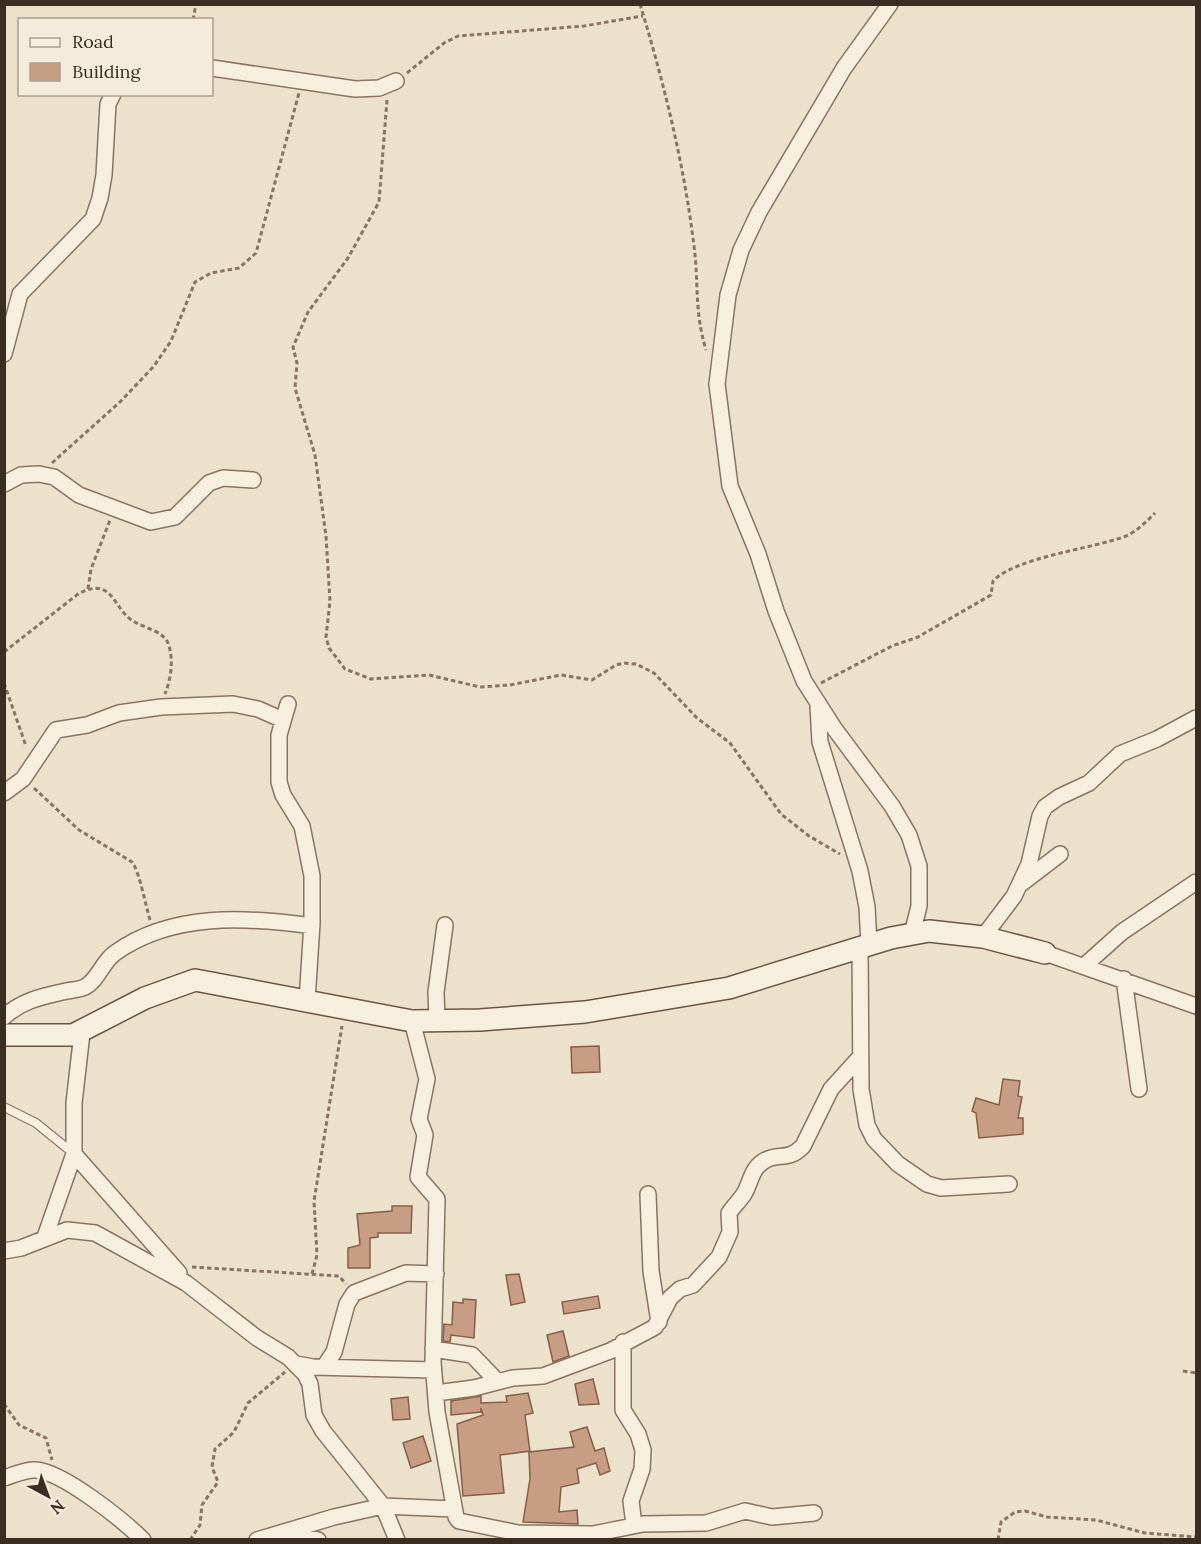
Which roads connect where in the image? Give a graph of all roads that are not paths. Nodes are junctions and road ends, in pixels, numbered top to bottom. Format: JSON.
{"nodes":[{"id":1,"x":890,"y":4,"type":"edge"},
{"id":2,"x":213,"y":68,"type":"edge"},
{"id":3,"x":394,"y":82,"type":"road end"},
{"id":4,"x":112,"y":96,"type":"edge"},
{"id":5,"x":4,"y":354,"type":"edge"},
{"id":6,"x":253,"y":480,"type":"dead end"},
{"id":7,"x":4,"y":484,"type":"edge"},
{"id":8,"x":818,"y":703,"type":"junction"},
{"id":9,"x":288,"y":704,"type":"dead end"},
{"id":10,"x":1197,"y":718,"type":"edge"},
{"id":11,"x":283,"y":720,"type":"junction"},
{"id":12,"x":4,"y":793,"type":"edge"},
{"id":13,"x":1060,"y":854,"type":"dead end"},
{"id":14,"x":1197,"y":882,"type":"edge"},
{"id":15,"x":1019,"y":886,"type":"junction"},
{"id":16,"x":445,"y":925,"type":"dead end"},
{"id":17,"x":312,"y":926,"type":"junction"},
{"id":18,"x":912,"y":934,"type":"junction"},
{"id":19,"x":983,"y":936,"type":"junction"},
{"id":20,"x":864,"y":946,"type":"junction"},
{"id":21,"x":1045,"y":953,"type":"joint"},
{"id":22,"x":1084,"y":966,"type":"junction"},
{"id":23,"x":1124,"y":979,"type":"junction"},
{"id":24,"x":307,"y":1001,"type":"junction"},
{"id":25,"x":1194,"y":1003,"type":"edge"},
{"id":26,"x":4,"y":1017,"type":"edge"},
{"id":27,"x":437,"y":1020,"type":"junction"},
{"id":28,"x":411,"y":1021,"type":"junction"},
{"id":29,"x":82,"y":1033,"type":"junction"},
{"id":30,"x":4,"y":1035,"type":"edge"},
{"id":31,"x":860,"y":1057,"type":"junction"},
{"id":32,"x":1139,"y":1089,"type":"dead end"},
{"id":33,"x":4,"y":1107,"type":"edge"},
{"id":34,"x":74,"y":1154,"type":"junction"},
{"id":35,"x":1009,"y":1184,"type":"dead end"},
{"id":36,"x":648,"y":1194,"type":"dead end"},
{"id":37,"x":45,"y":1237,"type":"junction"},
{"id":38,"x":4,"y":1251,"type":"edge"},
{"id":39,"x":436,"y":1274,"type":"junction"},
{"id":40,"x":186,"y":1283,"type":"junction"},
{"id":41,"x":659,"y":1322,"type":"junction"},
{"id":42,"x":623,"y":1342,"type":"junction"},
{"id":43,"x":433,"y":1349,"type":"junction"},
{"id":44,"x":296,"y":1364,"type":"junction"},
{"id":45,"x":324,"y":1366,"type":"junction"},
{"id":46,"x":434,"y":1370,"type":"junction"},
{"id":47,"x":496,"y":1381,"type":"junction"},
{"id":48,"x":436,"y":1393,"type":"junction"},
{"id":49,"x":4,"y":1478,"type":"edge"},
{"id":50,"x":383,"y":1506,"type":"junction"},
{"id":51,"x":454,"y":1509,"type":"junction"},
{"id":52,"x":814,"y":1513,"type":"dead end"},
{"id":53,"x":634,"y":1525,"type":"junction"},
{"id":54,"x":287,"y":1532,"type":"junction"},
{"id":55,"x":590,"y":1534,"type":"junction"},
{"id":56,"x":143,"y":1539,"type":"edge"},
{"id":57,"x":257,"y":1539,"type":"edge"},
{"id":58,"x":318,"y":1539,"type":"edge"},
{"id":59,"x":397,"y":1539,"type":"edge"},
{"id":60,"x":606,"y":1539,"type":"edge"}],
"edges":[{"from":1,"to":8,"type":"street"},
{"from":2,"to":3,"type":"street"},
{"from":4,"to":5,"type":"street"},
{"from":6,"to":7,"type":"street"},
{"from":8,"to":18,"type":"street"},
{"from":8,"to":20,"type":"street"},
{"from":9,"to":11,"type":"street"},
{"from":10,"to":15,"type":"street"},
{"from":11,"to":12,"type":"street"},
{"from":11,"to":17,"type":"street"},
{"from":13,"to":15,"type":"street"},
{"from":14,"to":22,"type":"street"},
{"from":15,"to":19,"type":"street"},
{"from":16,"to":27,"type":"street"},
{"from":17,"to":24,"type":"street"},
{"from":17,"to":26,"type":"street"},
{"from":18,"to":19,"type":"street"},
{"from":18,"to":20,"type":"street"},
{"from":19,"to":21,"type":"street"},
{"from":20,"to":27,"type":"street"},
{"from":20,"to":31,"type":"street"},
{"from":21,"to":22,"type":"street"},
{"from":22,"to":23,"type":"street"},
{"from":23,"to":25,"type":"street"},
{"from":23,"to":32,"type":"street"},
{"from":24,"to":28,"type":"street"},
{"from":24,"to":29,"type":"street"},
{"from":27,"to":28,"type":"street"},
{"from":28,"to":39,"type":"street"},
{"from":29,"to":30,"type":"street"},
{"from":29,"to":34,"type":"street"},
{"from":31,"to":35,"type":"street"},
{"from":31,"to":41,"type":"street"},
{"from":33,"to":34,"type":"lane"},
{"from":34,"to":37,"type":"street"},
{"from":34,"to":40,"type":"street"},
{"from":36,"to":41,"type":"street"},
{"from":37,"to":38,"type":"street"},
{"from":37,"to":40,"type":"street"},
{"from":39,"to":43,"type":"street"},
{"from":39,"to":45,"type":"street"},
{"from":40,"to":44,"type":"street"},
{"from":41,"to":42,"type":"street"},
{"from":42,"to":47,"type":"street"},
{"from":42,"to":53,"type":"street"},
{"from":43,"to":46,"type":"street"},
{"from":43,"to":47,"type":"street"},
{"from":44,"to":45,"type":"street"},
{"from":44,"to":50,"type":"street"},
{"from":45,"to":46,"type":"street"},
{"from":46,"to":48,"type":"street"},
{"from":47,"to":48,"type":"street"},
{"from":48,"to":51,"type":"street"},
{"from":49,"to":56,"type":"street"},
{"from":50,"to":51,"type":"street"},
{"from":50,"to":54,"type":"street"},
{"from":50,"to":59,"type":"street"},
{"from":51,"to":55,"type":"street"},
{"from":52,"to":53,"type":"street"},
{"from":53,"to":55,"type":"street"},
{"from":54,"to":57,"type":"street"},
{"from":54,"to":58,"type":"street"},
{"from":55,"to":60,"type":"street"}]}
